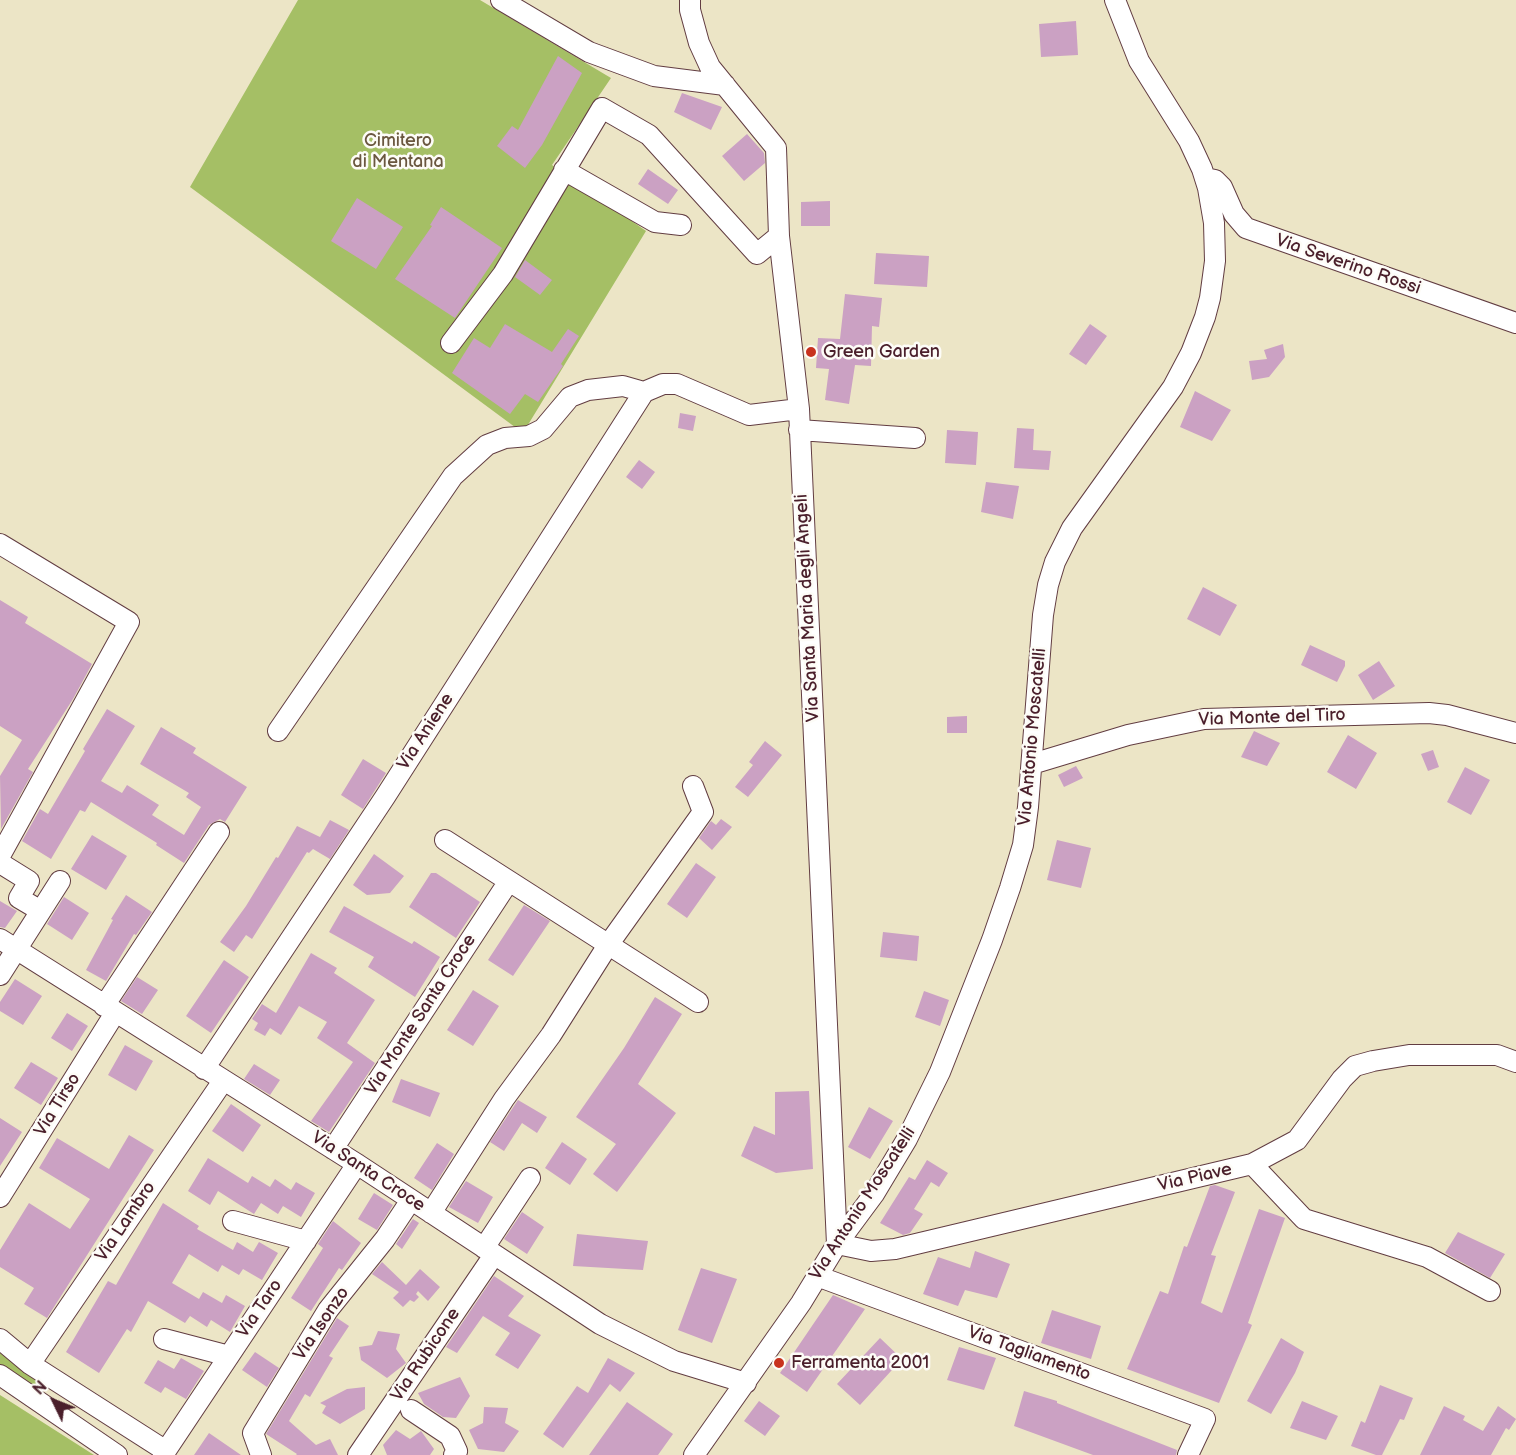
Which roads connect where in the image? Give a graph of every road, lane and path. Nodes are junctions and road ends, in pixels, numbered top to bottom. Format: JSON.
{"nodes":[{"id":1,"x":501,"y":0,"type":"edge"},
{"id":2,"x":690,"y":0,"type":"edge"},
{"id":3,"x":1115,"y":0,"type":"edge"},
{"id":4,"x":725,"y":85,"type":"junction"},
{"id":5,"x":564,"y":170,"type":"junction"},
{"id":6,"x":1205,"y":178,"type":"junction"},
{"id":7,"x":681,"y":225,"type":"dead end"},
{"id":8,"x":779,"y":236,"type":"junction"},
{"id":9,"x":1516,"y":323,"type":"edge"},
{"id":10,"x":451,"y":344,"type":"dead end"},
{"id":11,"x":644,"y":392,"type":"junction"},
{"id":12,"x":799,"y":409,"type":"junction"},
{"id":13,"x":799,"y":430,"type":"junction"},
{"id":14,"x":915,"y":438,"type":"dead end"},
{"id":15,"x":0,"y":544,"type":"edge"},
{"id":16,"x":278,"y":731,"type":"dead end"},
{"id":17,"x":1516,"y":733,"type":"edge"},
{"id":18,"x":1032,"y":764,"type":"junction"},
{"id":19,"x":693,"y":786,"type":"dead end"},
{"id":20,"x":219,"y":832,"type":"dead end"},
{"id":21,"x":445,"y":840,"type":"dead end"},
{"id":22,"x":0,"y":856,"type":"edge"},
{"id":23,"x":0,"y":863,"type":"edge"},
{"id":24,"x":60,"y":881,"type":"dead end"},
{"id":25,"x":509,"y":881,"type":"junction"},
{"id":26,"x":41,"y":911,"type":"junction"},
{"id":27,"x":8,"y":944,"type":"edge"},
{"id":28,"x":608,"y":945,"type":"junction"},
{"id":29,"x":0,"y":975,"type":"edge"},
{"id":30,"x":698,"y":1002,"type":"dead end"},
{"id":31,"x":110,"y":1009,"type":"junction"},
{"id":32,"x":1516,"y":1062,"type":"edge"},
{"id":33,"x":204,"y":1069,"type":"junction"},
{"id":34,"x":223,"y":1081,"type":"junction"},
{"id":35,"x":333,"y":1149,"type":"junction"},
{"id":36,"x":357,"y":1164,"type":"junction"},
{"id":37,"x":1252,"y":1164,"type":"junction"},
{"id":38,"x":530,"y":1178,"type":"dead end"},
{"id":39,"x":0,"y":1197,"type":"edge"},
{"id":40,"x":411,"y":1200,"type":"junction"},
{"id":41,"x":431,"y":1213,"type":"junction"},
{"id":42,"x":233,"y":1221,"type":"dead end"},
{"id":43,"x":306,"y":1241,"type":"junction"},
{"id":44,"x":837,"y":1245,"type":"junction"},
{"id":45,"x":489,"y":1252,"type":"junction"},
{"id":46,"x":817,"y":1276,"type":"junction"},
{"id":47,"x":1490,"y":1291,"type":"dead end"},
{"id":48,"x":0,"y":1339,"type":"edge"},
{"id":49,"x":164,"y":1339,"type":"dead end"},
{"id":50,"x":229,"y":1356,"type":"junction"},
{"id":51,"x":30,"y":1364,"type":"junction"},
{"id":52,"x":0,"y":1375,"type":"edge"},
{"id":53,"x":746,"y":1383,"type":"junction"},
{"id":54,"x":411,"y":1410,"type":"dead end"},
{"id":55,"x":165,"y":1453,"type":"edge"},
{"id":56,"x":117,"y":1455,"type":"edge"},
{"id":57,"x":261,"y":1455,"type":"edge"},
{"id":58,"x":358,"y":1455,"type":"edge"},
{"id":59,"x":454,"y":1455,"type":"edge"},
{"id":60,"x":694,"y":1455,"type":"edge"},
{"id":61,"x":1188,"y":1455,"type":"edge"}],
"edges":[{"from":1,"to":4,"type":"street"},
{"from":2,"to":4,"type":"street","name":"Via Santa Maria degli Angeli"},
{"from":3,"to":6,"type":"street","name":"Via Antonio Moscatelli"},
{"from":4,"to":8,"type":"street","name":"Via Santa Maria degli Angeli"},
{"from":5,"to":7,"type":"street"},
{"from":5,"to":8,"type":"street"},
{"from":5,"to":10,"type":"street"},
{"from":6,"to":9,"type":"street","name":"Via Severino Rossi"},
{"from":6,"to":18,"type":"street","name":"Via Antonio Moscatelli"},
{"from":8,"to":12,"type":"street","name":"Via Santa Maria degli Angeli"},
{"from":11,"to":12,"type":"street"},
{"from":11,"to":16,"type":"street"},
{"from":11,"to":33,"type":"street","name":"Via Aniene"},
{"from":12,"to":13,"type":"street","name":"Via Santa Maria degli Angeli"},
{"from":13,"to":14,"type":"street"},
{"from":13,"to":44,"type":"street","name":"Via Santa Maria degli Angeli"},
{"from":15,"to":22,"type":"street"},
{"from":17,"to":18,"type":"street","name":"Via Monte del Tiro"},
{"from":18,"to":44,"type":"street","name":"Via Antonio Moscatelli"},
{"from":19,"to":28,"type":"street"},
{"from":20,"to":31,"type":"street","name":"Via Tirso"},
{"from":21,"to":25,"type":"street"},
{"from":23,"to":26,"type":"street"},
{"from":24,"to":26,"type":"street"},
{"from":25,"to":28,"type":"street"},
{"from":25,"to":35,"type":"street","name":"Via Monte Santa Croce"},
{"from":26,"to":27,"type":"street"},
{"from":27,"to":29,"type":"street"},
{"from":27,"to":31,"type":"street","name":"Via Santa Croce"},
{"from":28,"to":30,"type":"street"},
{"from":28,"to":41,"type":"street"},
{"from":31,"to":33,"type":"street","name":"Via Santa Croce"},
{"from":31,"to":39,"type":"street","name":"Via Tirso"},
{"from":32,"to":37,"type":"street","name":"Via Piave"},
{"from":33,"to":34,"type":"street","name":"Via Santa Croce"},
{"from":34,"to":35,"type":"street","name":"Via Santa Croce"},
{"from":34,"to":51,"type":"street","name":"Via Lambro"},
{"from":35,"to":36,"type":"street","name":"Via Santa Croce"},
{"from":36,"to":40,"type":"street","name":"Via Santa Croce"},
{"from":36,"to":43,"type":"street","name":"Via Taro"},
{"from":37,"to":44,"type":"street","name":"Via Piave"},
{"from":37,"to":47,"type":"street"},
{"from":38,"to":45,"type":"street","name":"Via Rubicone"},
{"from":40,"to":41,"type":"street","name":"Via Santa Croce"},
{"from":40,"to":57,"type":"street","name":"Via Isonzo"},
{"from":41,"to":45,"type":"street","name":"Via Santa Croce"},
{"from":42,"to":43,"type":"street"},
{"from":43,"to":50,"type":"street","name":"Via Taro"},
{"from":44,"to":46,"type":"street","name":"Via Antonio Moscatelli"},
{"from":45,"to":53,"type":"street","name":"Via Santa Croce"},
{"from":45,"to":58,"type":"street","name":"Via Rubicone"},
{"from":46,"to":53,"type":"street","name":"Via Antonio Moscatelli"},
{"from":46,"to":61,"type":"street","name":"Via Tagliamento"},
{"from":48,"to":51,"type":"street"},
{"from":49,"to":50,"type":"street"},
{"from":50,"to":55,"type":"street","name":"Via Taro"},
{"from":51,"to":55,"type":"street"},
{"from":52,"to":56,"type":"street"},
{"from":53,"to":60,"type":"street","name":"Via Antonio Moscatelli"},
{"from":54,"to":59,"type":"street"}]}
